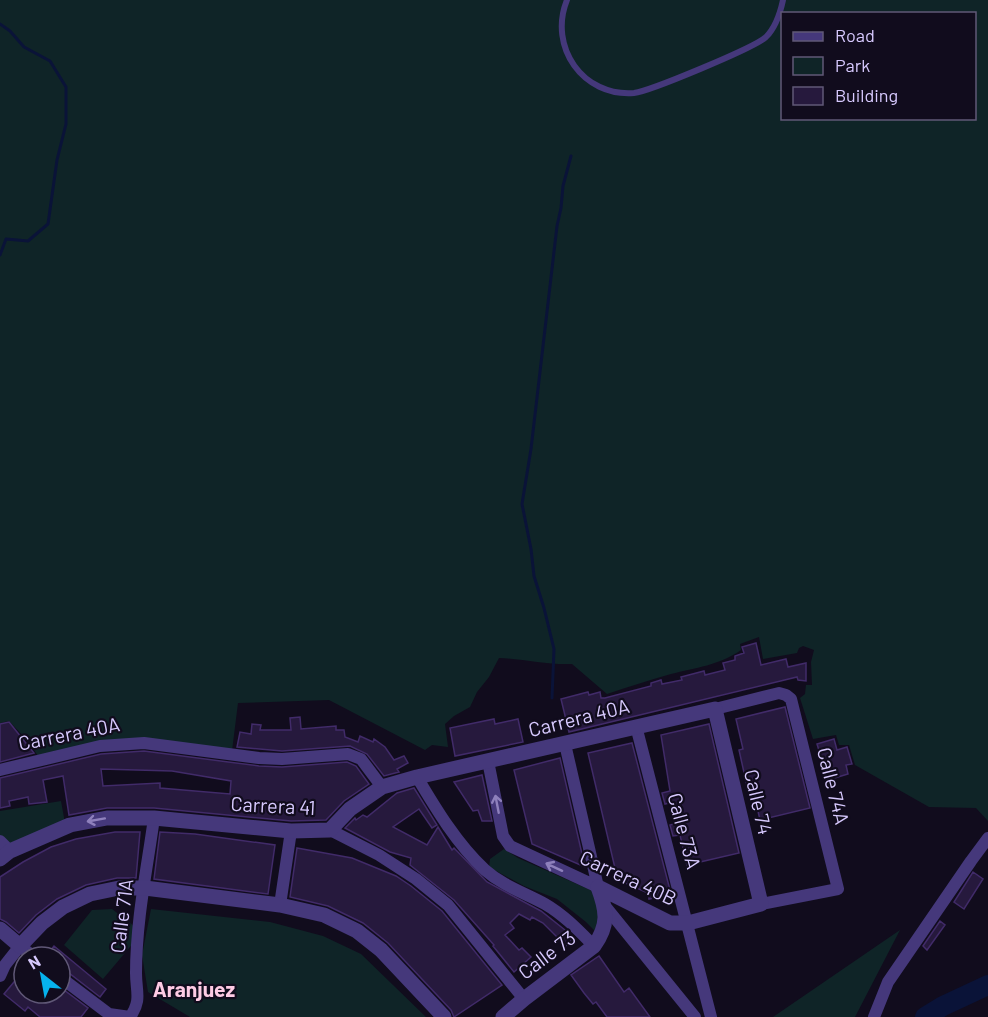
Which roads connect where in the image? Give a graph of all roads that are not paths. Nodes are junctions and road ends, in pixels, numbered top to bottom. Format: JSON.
{"nodes":[{"id":1,"x":567,"y":0,"type":"edge"},
{"id":2,"x":783,"y":0,"type":"edge"},
{"id":3,"x":786,"y":695,"type":"joint"},
{"id":4,"x":715,"y":709,"type":"junction"},
{"id":5,"x":636,"y":726,"type":"junction"},
{"id":6,"x":565,"y":744,"type":"junction"},
{"id":7,"x":488,"y":761,"type":"junction"},
{"id":8,"x":0,"y":770,"type":"edge"},
{"id":9,"x":417,"y":777,"type":"junction"},
{"id":10,"x":382,"y":787,"type":"junction"},
{"id":11,"x":154,"y":818,"type":"junction"},
{"id":12,"x":330,"y":830,"type":"junction"},
{"id":13,"x":291,"y":831,"type":"junction"},
{"id":14,"x":988,"y":838,"type":"edge"},
{"id":15,"x":3,"y":850,"type":"edge"},
{"id":16,"x":598,"y":887,"type":"junction"},
{"id":17,"x":145,"y":888,"type":"junction"},
{"id":18,"x":838,"y":889,"type":"joint"},
{"id":19,"x":761,"y":904,"type":"junction"},
{"id":20,"x":280,"y":905,"type":"junction"},
{"id":21,"x":605,"y":906,"type":"junction"},
{"id":22,"x":688,"y":923,"type":"junction"},
{"id":23,"x":0,"y":929,"type":"edge"},
{"id":24,"x":19,"y":945,"type":"edge"},
{"id":25,"x":21,"y":945,"type":"edge"},
{"id":26,"x":594,"y":946,"type":"junction"},
{"id":27,"x":12,"y":956,"type":"edge"},
{"id":28,"x":0,"y":976,"type":"edge"},
{"id":29,"x":72,"y":985,"type":"edge"},
{"id":30,"x":524,"y":999,"type":"junction"},
{"id":31,"x":130,"y":1017,"type":"edge"},
{"id":32,"x":444,"y":1017,"type":"edge"},
{"id":33,"x":503,"y":1017,"type":"edge"},
{"id":34,"x":695,"y":1017,"type":"edge"},
{"id":35,"x":711,"y":1017,"type":"edge"},
{"id":36,"x":874,"y":1017,"type":"edge"}],
"edges":[{"from":1,"to":2,"type":"lane"},
{"from":3,"to":4,"type":"street","name":"Carrera 40A"},
{"from":3,"to":18,"type":"street","name":"Calle 74A"},
{"from":4,"to":5,"type":"street","name":"Carrera 40A"},
{"from":4,"to":19,"type":"street","name":"Calle 74"},
{"from":5,"to":6,"type":"street","name":"Carrera 40A"},
{"from":5,"to":22,"type":"street","name":"Calle 73A"},
{"from":6,"to":7,"type":"street","name":"Carrera 40A"},
{"from":6,"to":16,"type":"street","name":"Calle 73"},
{"from":7,"to":9,"type":"street","name":"Carrera 40A"},
{"from":16,"to":7,"type":"street","name":"Carrera 40B","one_way":true},
{"from":8,"to":10,"type":"street","name":"Carrera 40A"},
{"from":9,"to":10,"type":"street","name":"Carrera 40A"},
{"from":9,"to":26,"type":"street"},
{"from":10,"to":12,"type":"street","name":"Carrera 40A"},
{"from":11,"to":13,"type":"street","name":"Carrera 41"},
{"from":11,"to":15,"type":"street","name":"Carrera 41","one_way":true},
{"from":11,"to":17,"type":"street","name":"Calle 71A"},
{"from":12,"to":13,"type":"street","name":"Carrera 41"},
{"from":12,"to":30,"type":"street","name":"Carrera 41"},
{"from":13,"to":20,"type":"street"},
{"from":14,"to":36,"type":"street"},
{"from":16,"to":21,"type":"street","name":"Calle 73"},
{"from":16,"to":22,"type":"street","name":"Carrera 40B"},
{"from":17,"to":20,"type":"street"},
{"from":17,"to":25,"type":"street"},
{"from":17,"to":31,"type":"street","name":"Calle 71A"},
{"from":18,"to":19,"type":"street","name":"Carrera 40B"},
{"from":19,"to":22,"type":"street","name":"Carrera 40B"},
{"from":20,"to":32,"type":"street"},
{"from":21,"to":26,"type":"street","name":"Calle 73"},
{"from":21,"to":34,"type":"street"},
{"from":22,"to":35,"type":"street","name":"Calle 73A"},
{"from":23,"to":24,"type":"street"},
{"from":26,"to":30,"type":"street","name":"Calle 73"},
{"from":27,"to":28,"type":"street"},
{"from":29,"to":31,"type":"street"},
{"from":30,"to":33,"type":"street","name":"Calle 73"}]}
